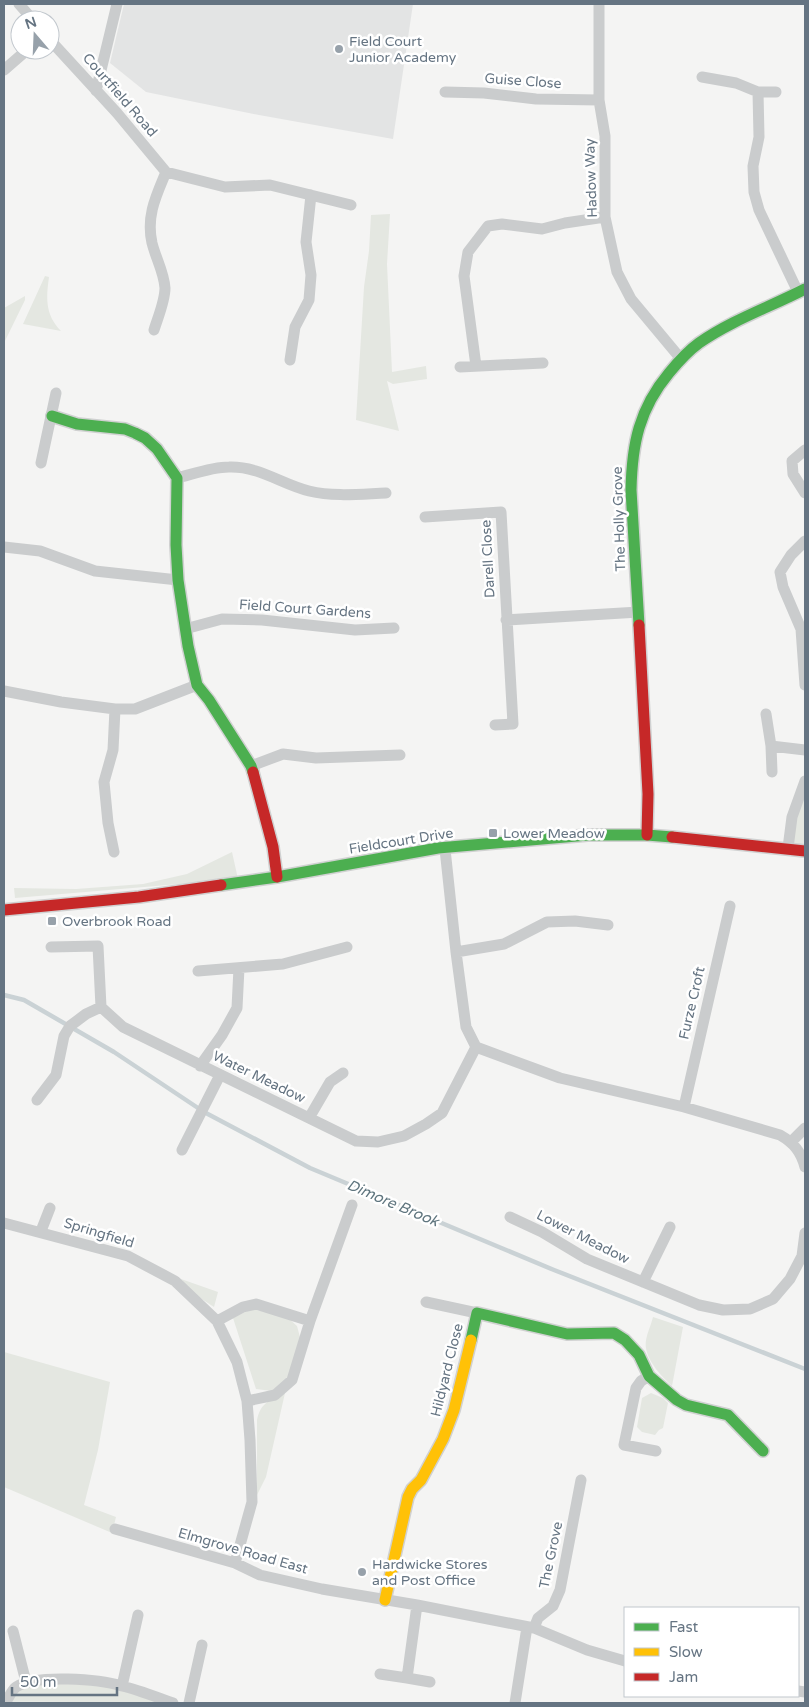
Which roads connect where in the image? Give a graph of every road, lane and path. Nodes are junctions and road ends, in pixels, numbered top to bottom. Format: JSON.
{"nodes":[{"id":1,"x":117,"y":4,"type":"edge"},
{"id":2,"x":599,"y":4,"type":"edge"},
{"id":3,"x":60,"y":51,"type":"edge"},
{"id":4,"x":16,"y":60,"type":"edge"},
{"id":5,"x":4,"y":70,"type":"edge"},
{"id":6,"x":702,"y":77,"type":"dead end"},
{"id":7,"x":96,"y":91,"type":"junction"},
{"id":8,"x":445,"y":92,"type":"dead end"},
{"id":9,"x":758,"y":92,"type":"junction"},
{"id":10,"x":776,"y":92,"type":"dead end"},
{"id":11,"x":599,"y":100,"type":"junction"},
{"id":12,"x":166,"y":172,"type":"junction"},
{"id":13,"x":311,"y":195,"type":"junction"},
{"id":14,"x":350,"y":205,"type":"dead end"},
{"id":15,"x":606,"y":217,"type":"junction"},
{"id":16,"x":802,"y":290,"type":"edge"},
{"id":17,"x":154,"y":330,"type":"dead end"},
{"id":18,"x":681,"y":359,"type":"junction"},
{"id":19,"x":290,"y":360,"type":"dead end"},
{"id":20,"x":543,"y":363,"type":"dead end"},
{"id":21,"x":476,"y":366,"type":"junction"},
{"id":22,"x":460,"y":367,"type":"dead end"},
{"id":23,"x":56,"y":394,"type":"dead end"},
{"id":24,"x":52,"y":416,"type":"junction"},
{"id":25,"x":805,"y":450,"type":"edge"},
{"id":26,"x":41,"y":463,"type":"dead end"},
{"id":27,"x":176,"y":478,"type":"junction"},
{"id":28,"x":386,"y":493,"type":"dead end"},
{"id":29,"x":805,"y":493,"type":"edge"},
{"id":30,"x":425,"y":517,"type":"dead end"},
{"id":31,"x":805,"y":542,"type":"edge"},
{"id":32,"x":4,"y":547,"type":"edge"},
{"id":33,"x":178,"y":580,"type":"junction"},
{"id":34,"x":639,"y":612,"type":"junction"},
{"id":35,"x":506,"y":620,"type":"junction"},
{"id":36,"x":394,"y":628,"type":"dead end"},
{"id":37,"x":185,"y":629,"type":"junction"},
{"id":38,"x":197,"y":685,"type":"junction"},
{"id":39,"x":805,"y":685,"type":"edge"},
{"id":40,"x":4,"y":691,"type":"edge"},
{"id":41,"x":115,"y":709,"type":"junction"},
{"id":42,"x":766,"y":714,"type":"dead end"},
{"id":43,"x":495,"y":725,"type":"dead end"},
{"id":44,"x":770,"y":746,"type":"junction"},
{"id":45,"x":805,"y":750,"type":"edge"},
{"id":46,"x":400,"y":755,"type":"dead end"},
{"id":47,"x":251,"y":766,"type":"junction"},
{"id":48,"x":772,"y":772,"type":"dead end"},
{"id":49,"x":805,"y":781,"type":"edge"},
{"id":50,"x":647,"y":835,"type":"junction"},
{"id":51,"x":445,"y":848,"type":"junction"},
{"id":52,"x":788,"y":848,"type":"junction"},
{"id":53,"x":805,"y":850,"type":"edge"},
{"id":54,"x":114,"y":852,"type":"dead end"},
{"id":55,"x":277,"y":877,"type":"junction"},
{"id":56,"x":730,"y":906,"type":"dead end"},
{"id":57,"x":4,"y":910,"type":"edge"},
{"id":58,"x":608,"y":925,"type":"dead end"},
{"id":59,"x":52,"y":947,"type":"dead end"},
{"id":60,"x":346,"y":947,"type":"dead end"},
{"id":61,"x":456,"y":952,"type":"junction"},
{"id":62,"x":239,"y":968,"type":"junction"},
{"id":63,"x":198,"y":971,"type":"dead end"},
{"id":64,"x":101,"y":1007,"type":"junction"},
{"id":65,"x":476,"y":1047,"type":"junction"},
{"id":66,"x":200,"y":1066,"type":"junction"},
{"id":67,"x":343,"y":1073,"type":"dead end"},
{"id":68,"x":220,"y":1075,"type":"junction"},
{"id":69,"x":37,"y":1100,"type":"dead end"},
{"id":70,"x":684,"y":1107,"type":"junction"},
{"id":71,"x":309,"y":1118,"type":"junction"},
{"id":72,"x":805,"y":1128,"type":"edge"},
{"id":73,"x":792,"y":1141,"type":"junction"},
{"id":74,"x":182,"y":1150,"type":"dead end"},
{"id":75,"x":805,"y":1168,"type":"edge"},
{"id":76,"x":352,"y":1205,"type":"dead end"},
{"id":77,"x":50,"y":1208,"type":"dead end"},
{"id":78,"x":510,"y":1217,"type":"dead end"},
{"id":79,"x":4,"y":1223,"type":"edge"},
{"id":80,"x":670,"y":1227,"type":"dead end"},
{"id":81,"x":41,"y":1231,"type":"junction"},
{"id":82,"x":805,"y":1233,"type":"edge"},
{"id":83,"x":804,"y":1257,"type":"edge"},
{"id":84,"x":643,"y":1282,"type":"junction"},
{"id":85,"x":426,"y":1302,"type":"dead end"},
{"id":86,"x":477,"y":1313,"type":"junction"},
{"id":87,"x":217,"y":1321,"type":"junction"},
{"id":88,"x":310,"y":1321,"type":"junction"},
{"id":89,"x":650,"y":1376,"type":"junction"},
{"id":90,"x":247,"y":1401,"type":"junction"},
{"id":91,"x":656,"y":1451,"type":"dead end"},
{"id":92,"x":763,"y":1451,"type":"dead end"},
{"id":93,"x":581,"y":1480,"type":"dead end"},
{"id":94,"x":115,"y":1529,"type":"dead end"},
{"id":95,"x":236,"y":1563,"type":"junction"},
{"id":96,"x":385,"y":1600,"type":"junction"},
{"id":97,"x":417,"y":1605,"type":"junction"},
{"id":98,"x":138,"y":1615,"type":"dead end"},
{"id":99,"x":530,"y":1627,"type":"junction"},
{"id":100,"x":13,"y":1631,"type":"dead end"},
{"id":101,"x":202,"y":1645,"type":"dead end"},
{"id":102,"x":624,"y":1661,"type":"edge"},
{"id":103,"x":380,"y":1674,"type":"dead end"},
{"id":104,"x":407,"y":1678,"type":"junction"},
{"id":105,"x":26,"y":1682,"type":"junction"},
{"id":106,"x":430,"y":1682,"type":"dead end"},
{"id":107,"x":122,"y":1686,"type":"junction"},
{"id":108,"x":5,"y":1703,"type":"edge"},
{"id":109,"x":173,"y":1703,"type":"edge"},
{"id":110,"x":189,"y":1703,"type":"edge"},
{"id":111,"x":515,"y":1703,"type":"edge"}],
"edges":[{"from":1,"to":7,"type":"street"},
{"from":2,"to":11,"type":"street","name":"Hadow Way"},
{"from":3,"to":7,"type":"street","name":"Courtfield Road"},
{"from":4,"to":5,"type":"street"},
{"from":6,"to":9,"type":"street"},
{"from":7,"to":12,"type":"street","name":"Courtfield Road"},
{"from":8,"to":11,"type":"street","name":"Guise Close"},
{"from":9,"to":10,"type":"street"},
{"from":9,"to":16,"type":"street"},
{"from":11,"to":15,"type":"street","name":"Hadow Way"},
{"from":12,"to":13,"type":"street"},
{"from":12,"to":17,"type":"street"},
{"from":13,"to":14,"type":"street"},
{"from":13,"to":19,"type":"street"},
{"from":15,"to":18,"type":"street","name":"Hadow Way"},
{"from":15,"to":21,"type":"street"},
{"from":16,"to":18,"type":"street","name":"The Holly Grove"},
{"from":18,"to":34,"type":"street","name":"The Holly Grove"},
{"from":20,"to":21,"type":"street"},
{"from":21,"to":22,"type":"street"},
{"from":23,"to":24,"type":"street"},
{"from":24,"to":26,"type":"street"},
{"from":24,"to":27,"type":"street"},
{"from":25,"to":29,"type":"street"},
{"from":27,"to":28,"type":"street"},
{"from":27,"to":33,"type":"street"},
{"from":30,"to":35,"type":"street","name":"Darell Close"},
{"from":31,"to":39,"type":"street"},
{"from":32,"to":33,"type":"street"},
{"from":33,"to":37,"type":"street"},
{"from":34,"to":35,"type":"street"},
{"from":34,"to":50,"type":"street","name":"The Holly Grove"},
{"from":35,"to":43,"type":"street","name":"Darell Close"},
{"from":36,"to":37,"type":"street","name":"Field Court Gardens"},
{"from":37,"to":38,"type":"street"},
{"from":38,"to":41,"type":"street"},
{"from":38,"to":47,"type":"street"},
{"from":40,"to":41,"type":"street"},
{"from":41,"to":54,"type":"street"},
{"from":42,"to":44,"type":"street"},
{"from":44,"to":45,"type":"street"},
{"from":44,"to":48,"type":"street"},
{"from":46,"to":47,"type":"street"},
{"from":47,"to":55,"type":"street"},
{"from":49,"to":52,"type":"street"},
{"from":50,"to":51,"type":"street","name":"Fieldcourt Drive"},
{"from":50,"to":52,"type":"street","name":"Fieldcourt Drive"},
{"from":51,"to":55,"type":"street","name":"Fieldcourt Drive"},
{"from":51,"to":61,"type":"street"},
{"from":52,"to":53,"type":"street","name":"Fieldcourt Drive"},
{"from":55,"to":57,"type":"street","name":"Fieldcourt Drive"},
{"from":56,"to":70,"type":"street","name":"Furze Croft"},
{"from":58,"to":61,"type":"street"},
{"from":59,"to":64,"type":"street"},
{"from":60,"to":62,"type":"street"},
{"from":61,"to":65,"type":"street"},
{"from":62,"to":63,"type":"street"},
{"from":62,"to":66,"type":"street"},
{"from":64,"to":66,"type":"street","name":"Water Meadow"},
{"from":64,"to":69,"type":"street"},
{"from":65,"to":70,"type":"street"},
{"from":65,"to":71,"type":"street","name":"Water Meadow"},
{"from":66,"to":68,"type":"street","name":"Water Meadow"},
{"from":67,"to":71,"type":"street"},
{"from":68,"to":71,"type":"street","name":"Water Meadow"},
{"from":68,"to":74,"type":"street"},
{"from":70,"to":73,"type":"street"},
{"from":72,"to":73,"type":"street"},
{"from":73,"to":75,"type":"street"},
{"from":76,"to":88,"type":"street"},
{"from":77,"to":81,"type":"street","name":"Springfield"},
{"from":78,"to":84,"type":"street","name":"Lower Meadow"},
{"from":79,"to":81,"type":"street","name":"Springfield"},
{"from":80,"to":84,"type":"street"},
{"from":81,"to":87,"type":"street","name":"Springfield"},
{"from":82,"to":83,"type":"street","name":"Lower Meadow"},
{"from":83,"to":84,"type":"street","name":"Lower Meadow"},
{"from":85,"to":86,"type":"street","name":"Hildyard Close"},
{"from":86,"to":89,"type":"street","name":"Hildyard Close"},
{"from":86,"to":96,"type":"street","name":"Hildyard Close"},
{"from":87,"to":88,"type":"street"},
{"from":87,"to":90,"type":"street","name":"Springfield"},
{"from":88,"to":90,"type":"street"},
{"from":89,"to":91,"type":"street"},
{"from":89,"to":92,"type":"street","name":"Hildyard Close"},
{"from":90,"to":95,"type":"street","name":"Springfield"},
{"from":93,"to":99,"type":"street","name":"The Grove"},
{"from":94,"to":95,"type":"street","name":"Elmgrove Road East"},
{"from":95,"to":96,"type":"street","name":"Elmgrove Road East"},
{"from":96,"to":97,"type":"street","name":"Elmgrove Road East"},
{"from":97,"to":99,"type":"street","name":"Elmgrove Road East"},
{"from":97,"to":104,"type":"street"},
{"from":98,"to":107,"type":"street"},
{"from":99,"to":102,"type":"street","name":"Elmgrove Road East"},
{"from":99,"to":111,"type":"street"},
{"from":100,"to":105,"type":"street"},
{"from":101,"to":110,"type":"street"},
{"from":103,"to":104,"type":"street"},
{"from":104,"to":106,"type":"street"},
{"from":105,"to":107,"type":"street"},
{"from":105,"to":108,"type":"street"},
{"from":107,"to":109,"type":"street"}]}
